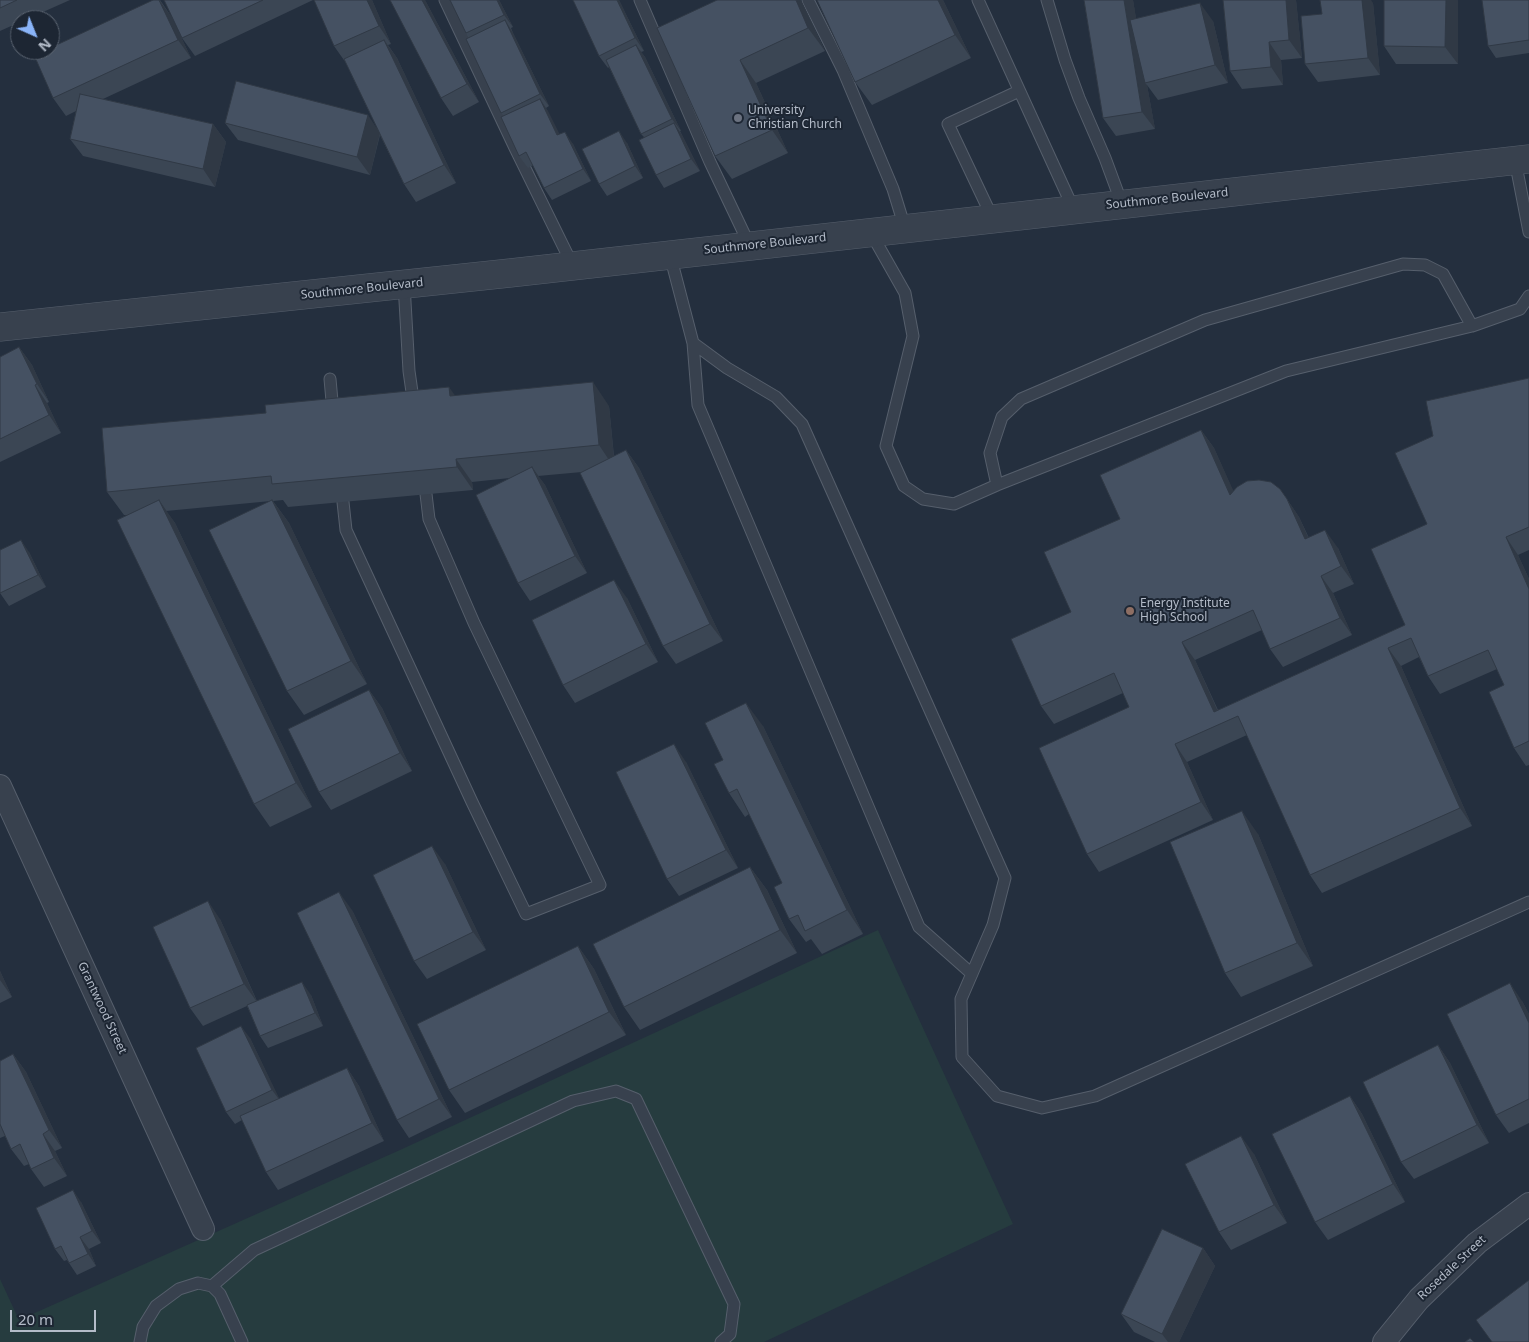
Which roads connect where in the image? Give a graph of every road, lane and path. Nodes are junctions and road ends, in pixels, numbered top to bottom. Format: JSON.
{"nodes":[{"id":1,"x":445,"y":0,"type":"edge"},
{"id":2,"x":640,"y":0,"type":"edge"},
{"id":3,"x":808,"y":0,"type":"edge"},
{"id":4,"x":978,"y":0,"type":"edge"},
{"id":5,"x":1047,"y":0,"type":"edge"},
{"id":6,"x":1019,"y":90,"type":"junction"},
{"id":7,"x":1522,"y":159,"type":"edge"},
{"id":8,"x":1122,"y":204,"type":"junction"},
{"id":9,"x":1074,"y":210,"type":"junction"},
{"id":10,"x":994,"y":219,"type":"junction"},
{"id":11,"x":905,"y":229,"type":"junction"},
{"id":12,"x":870,"y":232,"type":"junction"},
{"id":13,"x":1529,"y":232,"type":"edge"},
{"id":14,"x":750,"y":246,"type":"junction"},
{"id":15,"x":670,"y":255,"type":"junction"},
{"id":16,"x":573,"y":266,"type":"junction"},
{"id":17,"x":404,"y":284,"type":"junction"},
{"id":18,"x":1529,"y":296,"type":"edge"},
{"id":19,"x":1472,"y":326,"type":"junction"},
{"id":20,"x":0,"y":327,"type":"edge"},
{"id":21,"x":694,"y":343,"type":"junction"},
{"id":22,"x":330,"y":379,"type":"dead end"},
{"id":23,"x":415,"y":415,"type":"edge"},
{"id":24,"x":334,"y":418,"type":"edge"},
{"id":25,"x":997,"y":485,"type":"junction"},
{"id":26,"x":426,"y":494,"type":"edge"},
{"id":27,"x":343,"y":502,"type":"edge"},
{"id":28,"x":0,"y":786,"type":"edge"},
{"id":29,"x":1529,"y":902,"type":"edge"},
{"id":30,"x":972,"y":974,"type":"junction"},
{"id":31,"x":1529,"y":1204,"type":"edge"},
{"id":32,"x":203,"y":1229,"type":"dead end"},
{"id":33,"x":212,"y":1286,"type":"junction"},
{"id":34,"x":140,"y":1342,"type":"edge"},
{"id":35,"x":242,"y":1342,"type":"edge"},
{"id":36,"x":721,"y":1342,"type":"edge"},
{"id":37,"x":1384,"y":1342,"type":"edge"}],
"edges":[{"from":1,"to":16,"type":"lane"},
{"from":2,"to":14,"type":"lane"},
{"from":3,"to":11,"type":"lane"},
{"from":4,"to":6,"type":"lane"},
{"from":5,"to":8,"type":"lane"},
{"from":6,"to":9,"type":"lane"},
{"from":6,"to":10,"type":"lane"},
{"from":7,"to":8,"type":"street","name":"Southmore Boulevard"},
{"from":7,"to":13,"type":"lane"},
{"from":8,"to":9,"type":"street","name":"Southmore Boulevard"},
{"from":9,"to":10,"type":"street","name":"Southmore Boulevard"},
{"from":10,"to":11,"type":"street","name":"Southmore Boulevard"},
{"from":11,"to":12,"type":"street","name":"Southmore Boulevard"},
{"from":12,"to":14,"type":"street","name":"Southmore Boulevard"},
{"from":12,"to":25,"type":"lane"},
{"from":14,"to":15,"type":"street","name":"Southmore Boulevard"},
{"from":15,"to":16,"type":"street","name":"Southmore Boulevard"},
{"from":15,"to":21,"type":"lane"},
{"from":16,"to":17,"type":"street","name":"Southmore Boulevard"},
{"from":17,"to":20,"type":"street","name":"Southmore Boulevard"},
{"from":17,"to":23,"type":"lane"},
{"from":18,"to":19,"type":"lane"},
{"from":19,"to":25,"type":"lane"},
{"from":19,"to":25,"type":"lane"},
{"from":21,"to":30,"type":"lane"},
{"from":21,"to":30,"type":"lane"},
{"from":22,"to":24,"type":"lane"},
{"from":26,"to":27,"type":"lane"},
{"from":28,"to":32,"type":"street","name":"Grantwood Street"},
{"from":29,"to":30,"type":"lane"},
{"from":31,"to":37,"type":"street","name":"Rosedale Street"},
{"from":33,"to":34,"type":"lane"},
{"from":33,"to":35,"type":"lane"},
{"from":33,"to":36,"type":"lane"}]}
